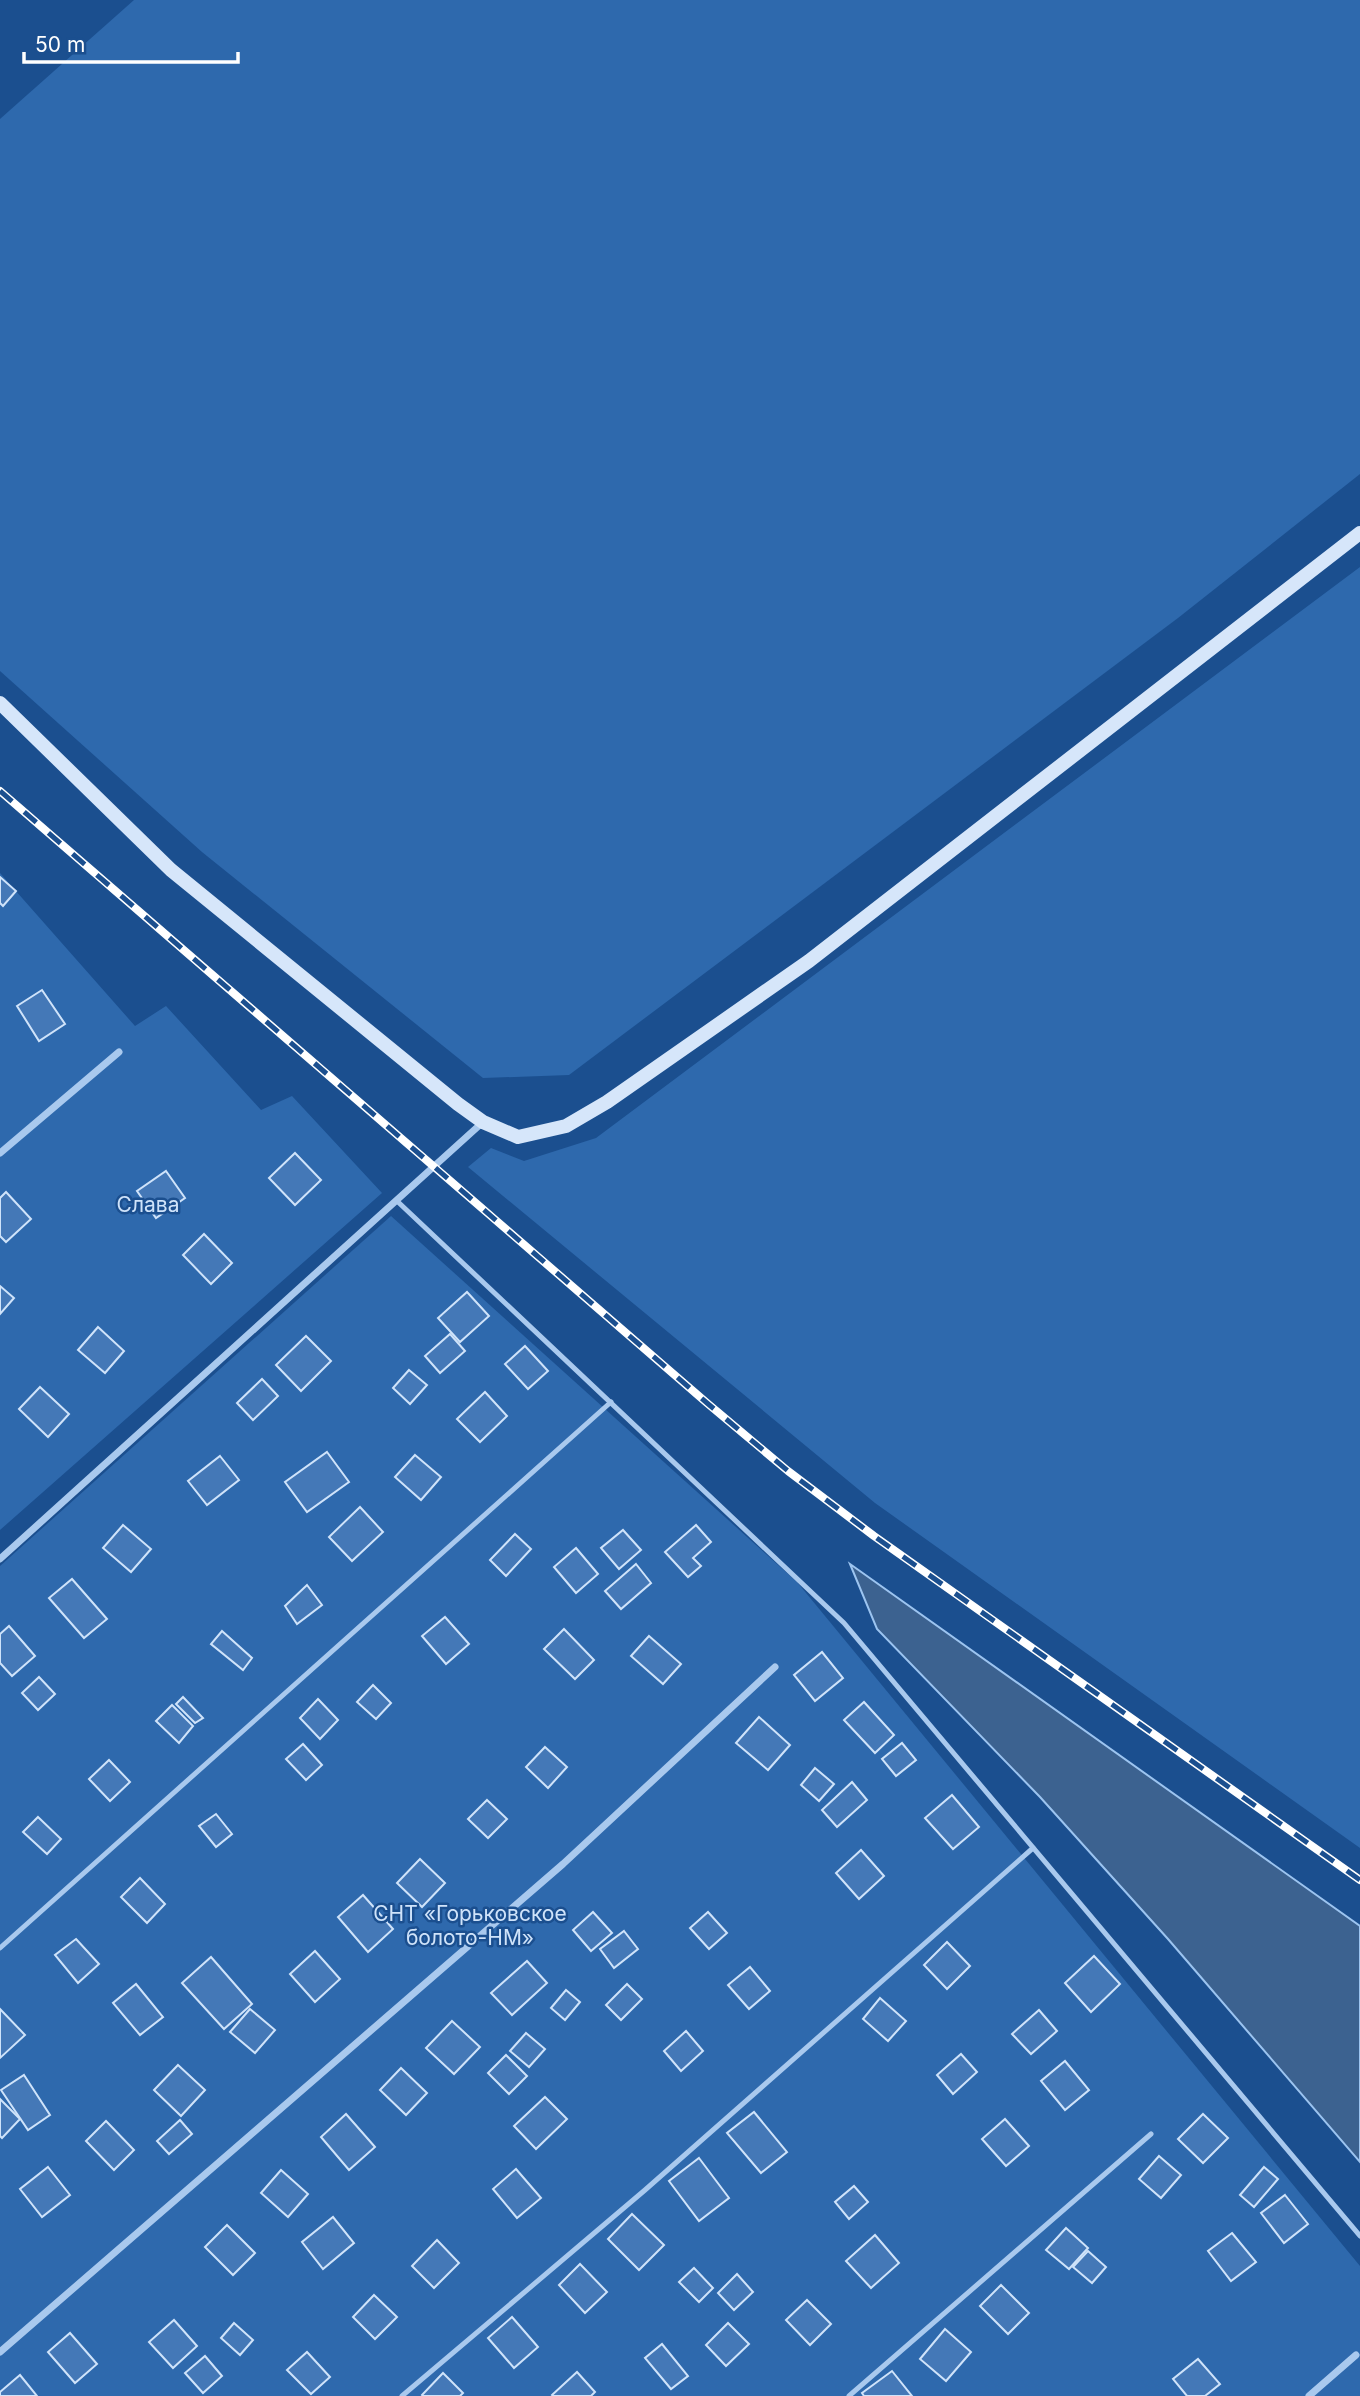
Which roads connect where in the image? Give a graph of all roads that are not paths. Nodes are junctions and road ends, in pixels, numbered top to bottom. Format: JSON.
{"nodes":[{"id":1,"x":1360,"y":533,"type":"edge"},
{"id":2,"x":0,"y":703,"type":"edge"},
{"id":3,"x":119,"y":1052,"type":"dead end"},
{"id":4,"x":483,"y":1122,"type":"junction"},
{"id":5,"x":0,"y":1153,"type":"edge"},
{"id":6,"x":397,"y":1201,"type":"junction"},
{"id":7,"x":611,"y":1402,"type":"junction"},
{"id":8,"x":0,"y":1559,"type":"edge"},
{"id":9,"x":775,"y":1667,"type":"dead end"},
{"id":10,"x":1033,"y":1848,"type":"junction"},
{"id":11,"x":0,"y":1948,"type":"edge"},
{"id":12,"x":1152,"y":2134,"type":"dead end"},
{"id":13,"x":1360,"y":2236,"type":"edge"},
{"id":14,"x":0,"y":2352,"type":"edge"},
{"id":15,"x":1356,"y":2355,"type":"dead end"},
{"id":16,"x":402,"y":2396,"type":"edge"},
{"id":17,"x":849,"y":2396,"type":"edge"},
{"id":18,"x":1309,"y":2396,"type":"edge"}],
"edges":[{"from":1,"to":4,"type":"street"},
{"from":2,"to":4,"type":"street"},
{"from":3,"to":5,"type":"street"},
{"from":4,"to":6,"type":"street"},
{"from":6,"to":7,"type":"lane"},
{"from":6,"to":8,"type":"street"},
{"from":7,"to":10,"type":"lane"},
{"from":7,"to":11,"type":"lane"},
{"from":9,"to":14,"type":"street"},
{"from":10,"to":13,"type":"lane"},
{"from":10,"to":16,"type":"lane"},
{"from":12,"to":17,"type":"lane"},
{"from":15,"to":18,"type":"street"}]}
